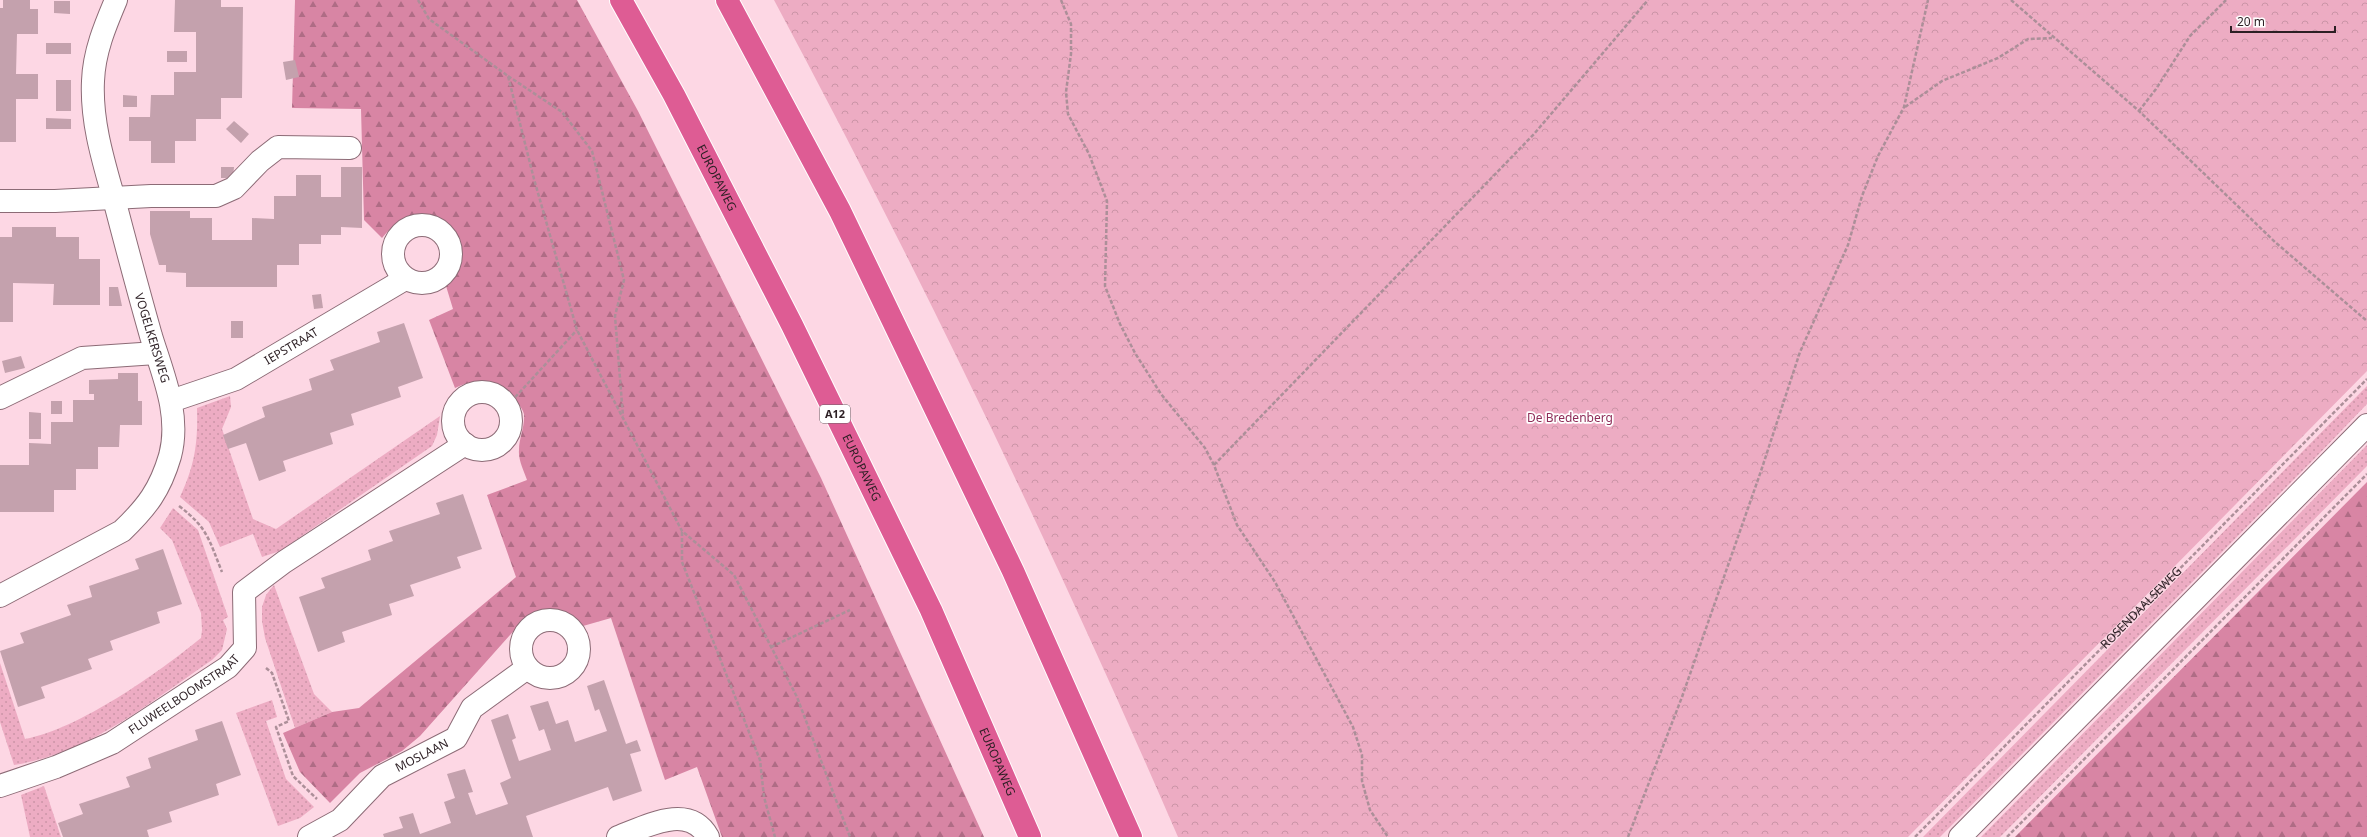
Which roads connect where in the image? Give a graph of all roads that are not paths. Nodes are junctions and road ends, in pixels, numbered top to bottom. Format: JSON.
{"nodes":[{"id":1,"x":116,"y":0,"type":"edge"},
{"id":2,"x":621,"y":0,"type":"edge"},
{"id":3,"x":727,"y":0,"type":"edge"},
{"id":4,"x":350,"y":148,"type":"dead end"},
{"id":5,"x":113,"y":198,"type":"junction"},
{"id":6,"x":0,"y":201,"type":"edge"},
{"id":7,"x":405,"y":279,"type":"dead end"},
{"id":8,"x":156,"y":353,"type":"junction"},
{"id":9,"x":0,"y":398,"type":"edge"},
{"id":10,"x":171,"y":401,"type":"junction"},
{"id":11,"x":2367,"y":425,"type":"edge"},
{"id":12,"x":464,"y":444,"type":"junction"},
{"id":13,"x":0,"y":596,"type":"edge"},
{"id":14,"x":527,"y":668,"type":"dead end"},
{"id":15,"x":0,"y":786,"type":"edge"},
{"id":16,"x":309,"y":837,"type":"edge"},
{"id":17,"x":618,"y":837,"type":"edge"},
{"id":18,"x":708,"y":837,"type":"edge"},
{"id":19,"x":1030,"y":837,"type":"edge"},
{"id":20,"x":1130,"y":837,"type":"edge"},
{"id":21,"x":1960,"y":837,"type":"edge"}],
"edges":[{"from":1,"to":5,"type":"street","name":"VOGELKERSWEG"},
{"from":2,"to":19,"type":"highway","name":"EUROPAWEG","number":"A12"},
{"from":3,"to":20,"type":"highway"},
{"from":4,"to":5,"type":"street"},
{"from":5,"to":6,"type":"street"},
{"from":5,"to":8,"type":"street","name":"VOGELKERSWEG"},
{"from":7,"to":10,"type":"street","name":"IEPSTRAAT"},
{"from":8,"to":9,"type":"street"},
{"from":8,"to":10,"type":"street","name":"VOGELKERSWEG"},
{"from":10,"to":13,"type":"street","name":"VOGELKERSWEG"},
{"from":11,"to":21,"type":"street"},
{"from":12,"to":12,"type":"street"},
{"from":12,"to":15,"type":"street","name":"FLUWEELBOOMSTRAAT"},
{"from":14,"to":16,"type":"street","name":"MOSLAAN"},
{"from":17,"to":18,"type":"street"}]}
